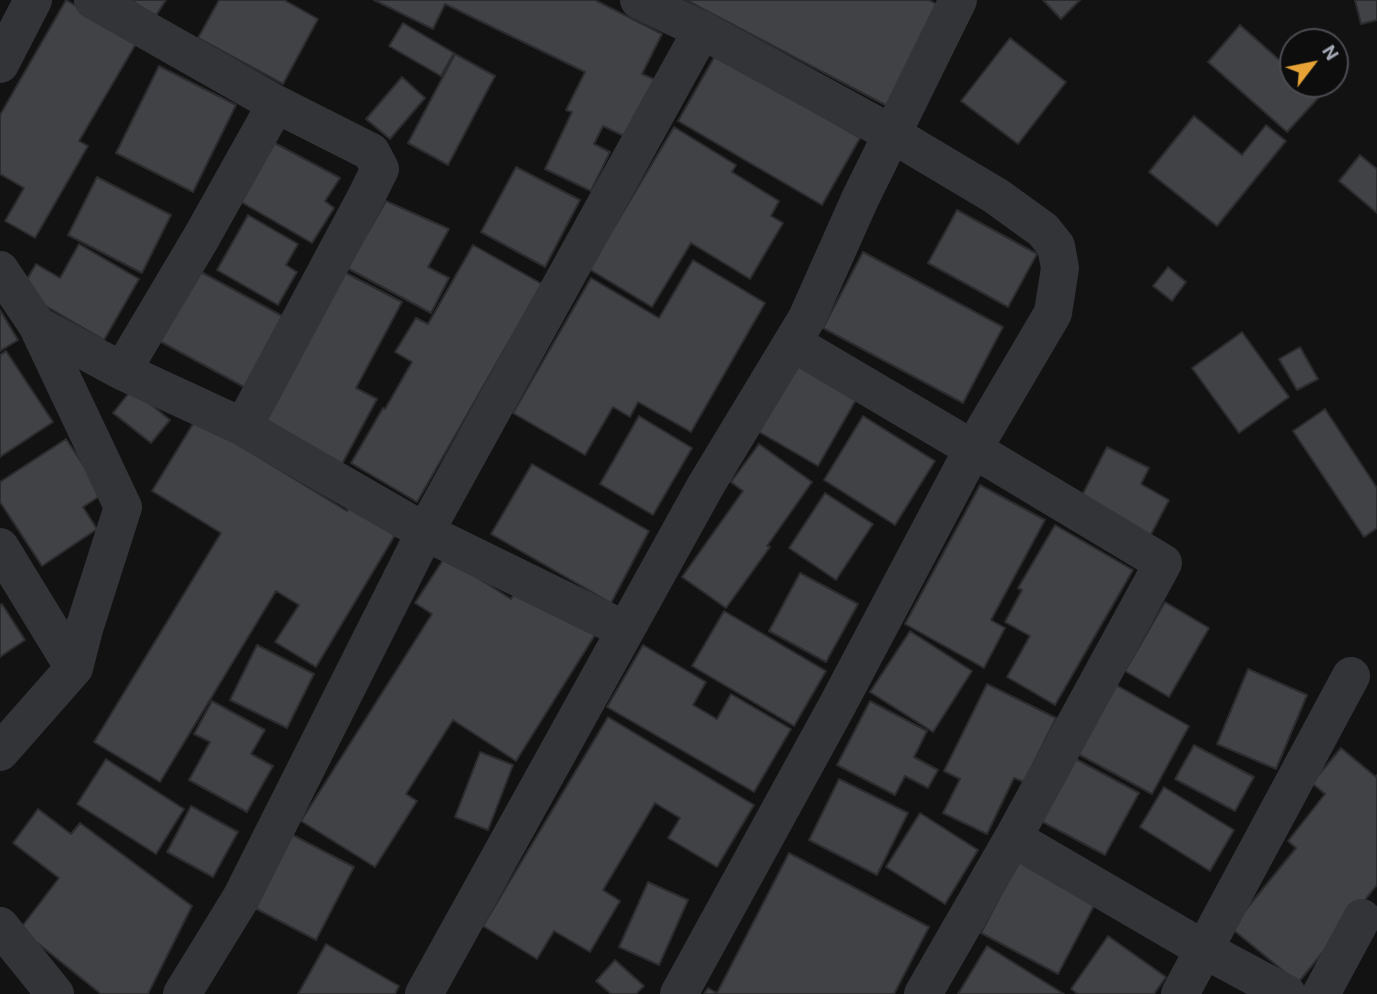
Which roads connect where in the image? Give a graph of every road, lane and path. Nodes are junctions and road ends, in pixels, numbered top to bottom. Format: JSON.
{"nodes":[{"id":1,"x":33,"y":0,"type":"edge"},
{"id":2,"x":93,"y":0,"type":"edge"},
{"id":3,"x":639,"y":0,"type":"edge"},
{"id":4,"x":958,"y":0,"type":"edge"},
{"id":5,"x":702,"y":30,"type":"junction"},
{"id":6,"x":0,"y":64,"type":"edge"},
{"id":7,"x":276,"y":104,"type":"junction"},
{"id":8,"x":892,"y":134,"type":"junction"},
{"id":9,"x":0,"y":270,"type":"edge"},
{"id":10,"x":37,"y":326,"type":"junction"},
{"id":11,"x":793,"y":343,"type":"junction"},
{"id":12,"x":122,"y":371,"type":"junction"},
{"id":13,"x":243,"y":427,"type":"junction"},
{"id":14,"x":972,"y":449,"type":"junction"},
{"id":15,"x":425,"y":532,"type":"junction"},
{"id":16,"x":0,"y":547,"type":"edge"},
{"id":17,"x":625,"y":630,"type":"junction"},
{"id":18,"x":74,"y":668,"type":"junction"},
{"id":19,"x":1351,"y":676,"type":"dead end"},
{"id":20,"x":0,"y":752,"type":"edge"},
{"id":21,"x":1013,"y":838,"type":"junction"},
{"id":22,"x":1363,"y":918,"type":"dead end"},
{"id":23,"x":0,"y":926,"type":"edge"},
{"id":24,"x":1205,"y":950,"type":"junction"},
{"id":25,"x":55,"y":994,"type":"edge"},
{"id":26,"x":182,"y":994,"type":"edge"},
{"id":27,"x":425,"y":994,"type":"edge"},
{"id":28,"x":679,"y":994,"type":"edge"},
{"id":29,"x":923,"y":994,"type":"edge"},
{"id":30,"x":1180,"y":994,"type":"edge"},
{"id":31,"x":1287,"y":994,"type":"edge"},
{"id":32,"x":1321,"y":994,"type":"edge"}],
"edges":[{"from":1,"to":6,"type":"street"},
{"from":2,"to":7,"type":"street"},
{"from":3,"to":5,"type":"street"},
{"from":4,"to":8,"type":"street"},
{"from":5,"to":8,"type":"street"},
{"from":5,"to":15,"type":"street"},
{"from":7,"to":12,"type":"street"},
{"from":7,"to":13,"type":"street"},
{"from":8,"to":11,"type":"street"},
{"from":8,"to":14,"type":"street"},
{"from":9,"to":10,"type":"street"},
{"from":10,"to":12,"type":"street"},
{"from":10,"to":18,"type":"street"},
{"from":11,"to":14,"type":"street"},
{"from":11,"to":17,"type":"street"},
{"from":12,"to":13,"type":"street"},
{"from":13,"to":15,"type":"street"},
{"from":14,"to":21,"type":"street"},
{"from":14,"to":28,"type":"street"},
{"from":15,"to":17,"type":"street"},
{"from":15,"to":26,"type":"street"},
{"from":16,"to":18,"type":"street"},
{"from":17,"to":27,"type":"street"},
{"from":18,"to":20,"type":"street"},
{"from":19,"to":24,"type":"street"},
{"from":21,"to":24,"type":"street"},
{"from":21,"to":29,"type":"street"},
{"from":22,"to":32,"type":"street"},
{"from":23,"to":25,"type":"street"},
{"from":24,"to":30,"type":"street"},
{"from":24,"to":31,"type":"street"}]}
